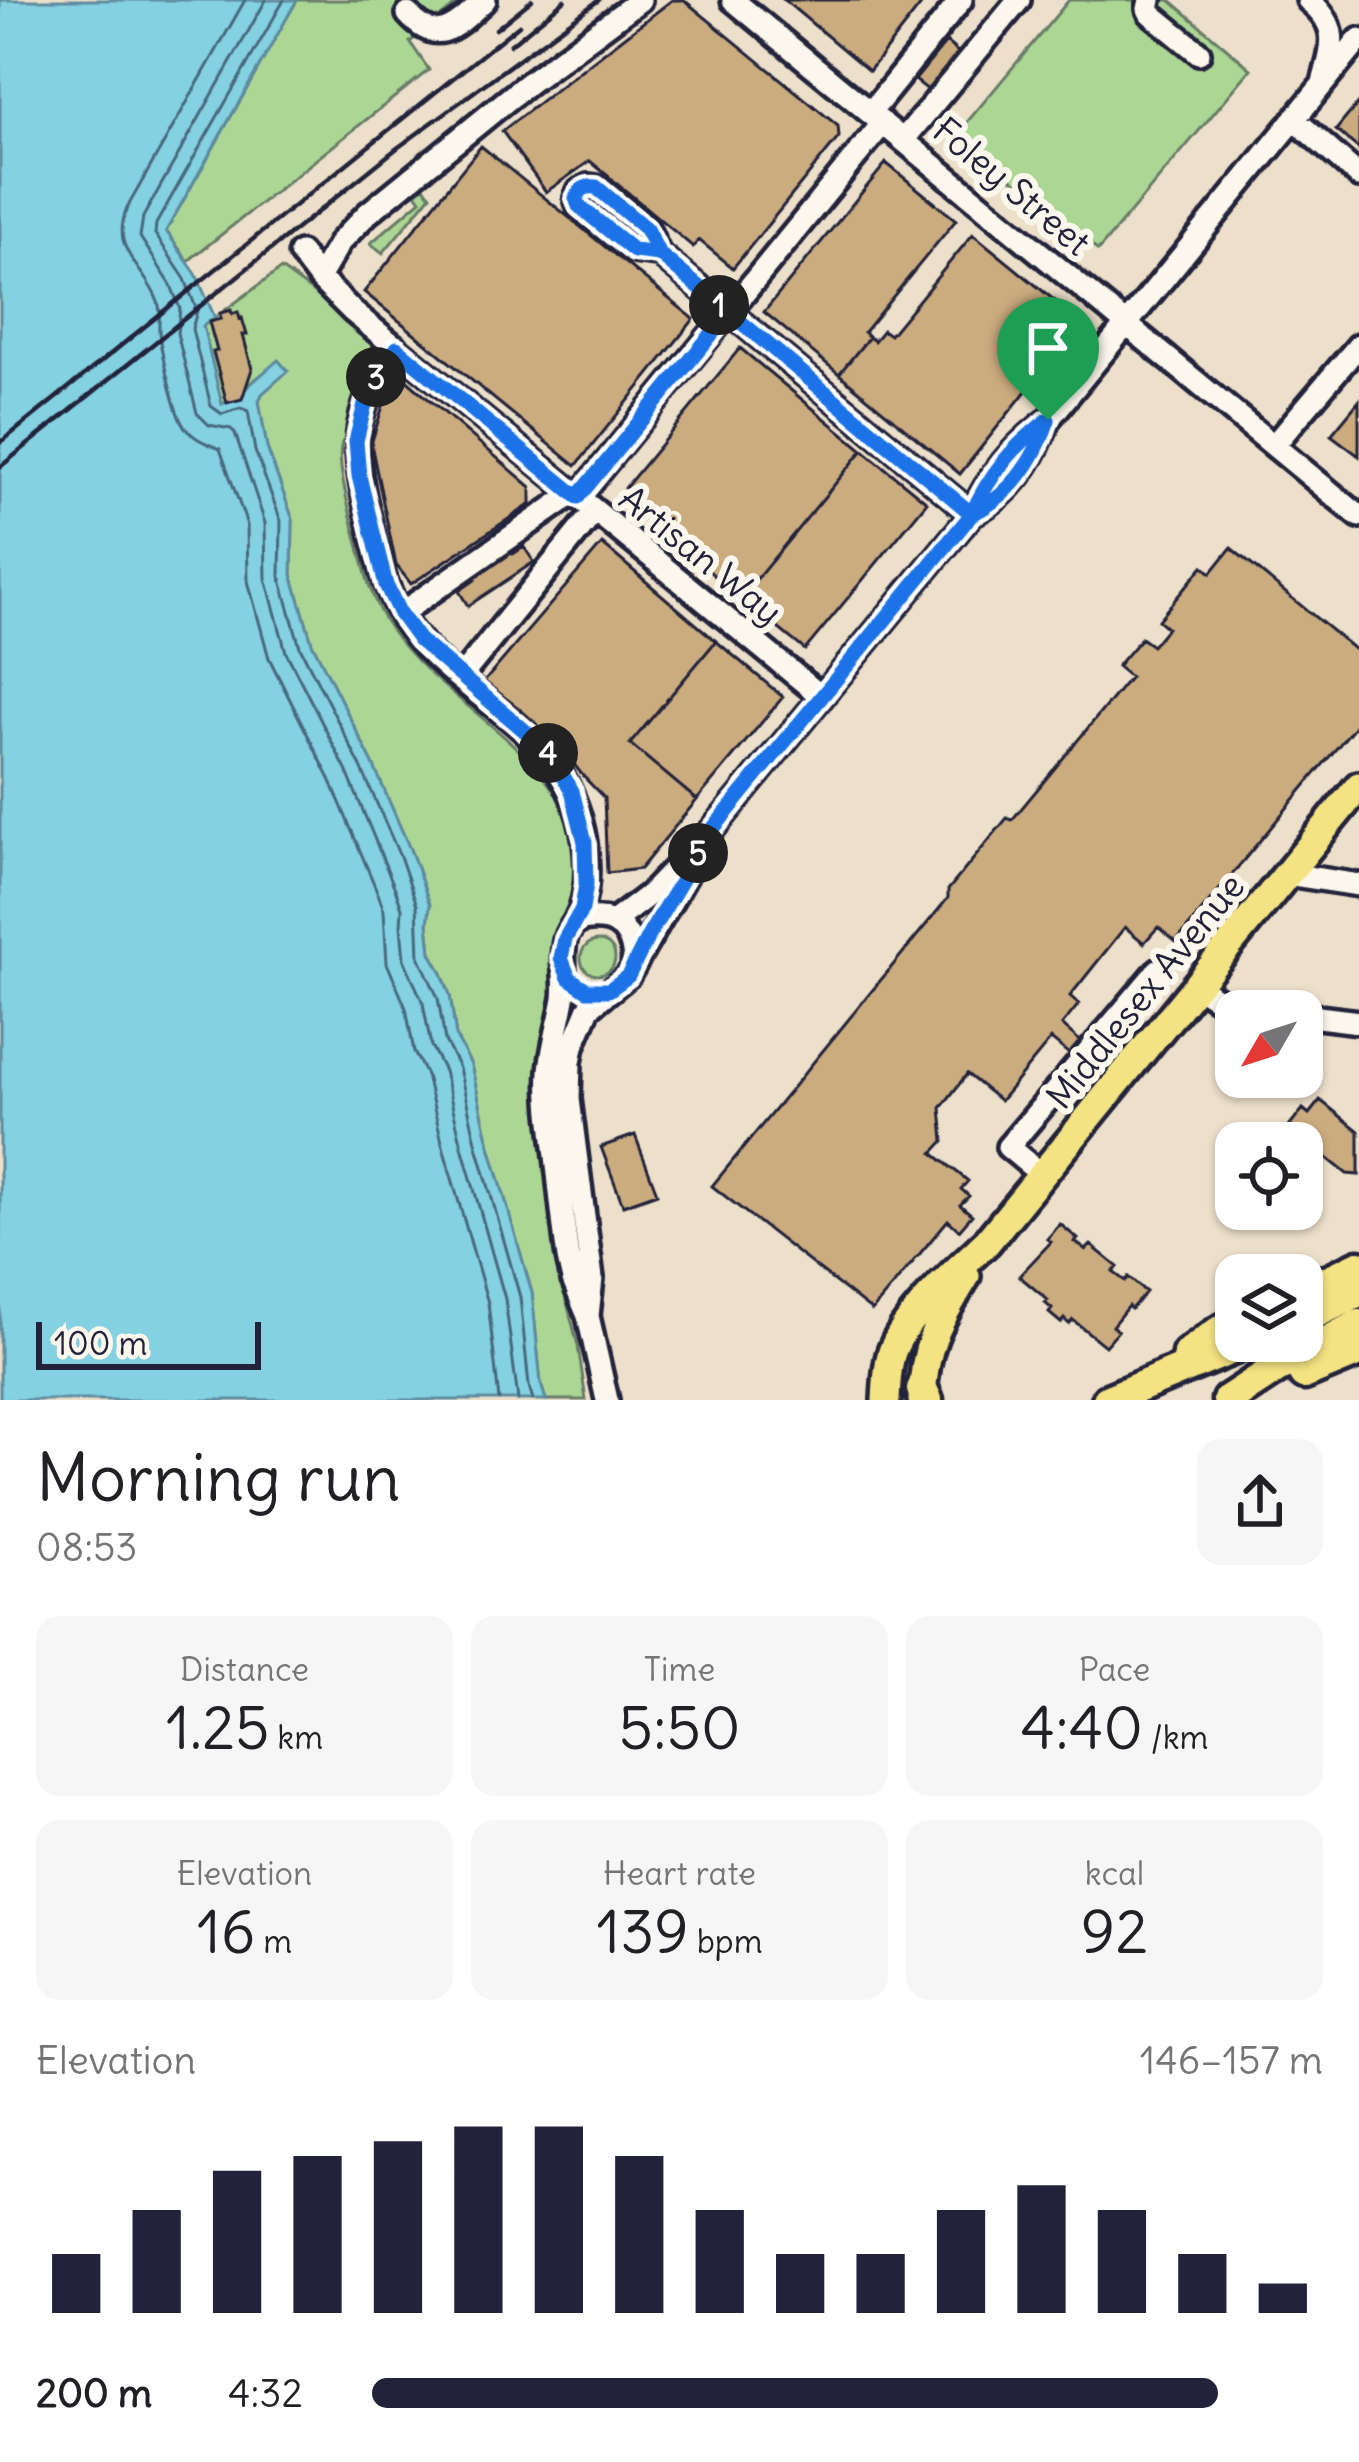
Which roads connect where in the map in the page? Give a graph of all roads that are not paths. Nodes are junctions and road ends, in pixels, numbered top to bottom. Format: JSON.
{"nodes":[{"id":1,"x":485,"y":0,"type":"edge"},
{"id":2,"x":733,"y":0,"type":"edge"},
{"id":3,"x":961,"y":0,"type":"edge"},
{"id":4,"x":1019,"y":0,"type":"edge"},
{"id":5,"x":1150,"y":0,"type":"edge"},
{"id":6,"x":1308,"y":0,"type":"edge"},
{"id":7,"x":637,"y":11,"type":"edge"},
{"id":8,"x":408,"y":14,"type":"dead end"},
{"id":9,"x":1359,"y":40,"type":"edge"},
{"id":10,"x":1199,"y":53,"type":"dead end"},
{"id":11,"x":1322,"y":88,"type":"junction"},
{"id":12,"x":877,"y":118,"type":"junction"},
{"id":13,"x":1295,"y":120,"type":"junction"},
{"id":14,"x":904,"y":139,"type":"junction"},
{"id":15,"x":1359,"y":176,"type":"edge"},
{"id":16,"x":300,"y":253,"type":"dead end"},
{"id":17,"x":659,"y":254,"type":"dead end"},
{"id":18,"x":319,"y":278,"type":"junction"},
{"id":19,"x":729,"y":313,"type":"junction"},
{"id":20,"x":1127,"y":325,"type":"junction"},
{"id":21,"x":1359,"y":345,"type":"edge"},
{"id":22,"x":397,"y":348,"type":"junction"},
{"id":23,"x":1274,"y":445,"type":"junction"},
{"id":24,"x":583,"y":500,"type":"junction"},
{"id":25,"x":972,"y":514,"type":"junction"},
{"id":26,"x":1359,"y":515,"type":"edge"},
{"id":27,"x":400,"y":614,"type":"junction"},
{"id":28,"x":460,"y":678,"type":"junction"},
{"id":29,"x":822,"y":697,"type":"junction"},
{"id":30,"x":1359,"y":786,"type":"edge"},
{"id":31,"x":712,"y":830,"type":"junction"},
{"id":32,"x":587,"y":860,"type":"junction"},
{"id":33,"x":1287,"y":874,"type":"junction"},
{"id":34,"x":1359,"y":885,"type":"edge"},
{"id":35,"x":611,"y":921,"type":"junction"},
{"id":36,"x":570,"y":930,"type":"junction"},
{"id":37,"x":633,"y":966,"type":"junction"},
{"id":38,"x":563,"y":968,"type":"junction"},
{"id":39,"x":1158,"y":970,"type":"dead end"},
{"id":40,"x":1197,"y":986,"type":"junction"},
{"id":41,"x":609,"y":990,"type":"junction"},
{"id":42,"x":1215,"y":998,"type":"edge"},
{"id":43,"x":1323,"y":1018,"type":"edge"},
{"id":44,"x":1359,"y":1022,"type":"edge"},
{"id":45,"x":1072,"y":1071,"type":"junction"},
{"id":46,"x":1105,"y":1098,"type":"junction"},
{"id":47,"x":1042,"y":1175,"type":"junction"},
{"id":48,"x":987,"y":1242,"type":"junction"},
{"id":49,"x":1359,"y":1266,"type":"edge"},
{"id":50,"x":1323,"y":1283,"type":"edge"},
{"id":51,"x":1359,"y":1292,"type":"edge"},
{"id":52,"x":1323,"y":1309,"type":"edge"},
{"id":53,"x":588,"y":1316,"type":"junction"},
{"id":54,"x":1359,"y":1325,"type":"edge"},
{"id":55,"x":1215,"y":1335,"type":"edge"},
{"id":56,"x":1359,"y":1351,"type":"edge"},
{"id":57,"x":1215,"y":1356,"type":"edge"},
{"id":58,"x":1144,"y":1385,"type":"junction"},
{"id":59,"x":924,"y":1396,"type":"edge"},
{"id":60,"x":607,"y":1400,"type":"edge"},
{"id":61,"x":886,"y":1400,"type":"edge"},
{"id":62,"x":1108,"y":1400,"type":"edge"},
{"id":63,"x":1228,"y":1400,"type":"edge"},
{"id":64,"x":1243,"y":1400,"type":"edge"}],
"edges":[{"from":1,"to":8,"type":"street"},
{"from":2,"to":12,"type":"street","name":"Foley Street"},
{"from":3,"to":12,"type":"street"},
{"from":4,"to":14,"type":"street"},
{"from":5,"to":10,"type":"street"},
{"from":6,"to":11,"type":"street"},
{"from":7,"to":18,"type":"street"},
{"from":9,"to":11,"type":"street"},
{"from":11,"to":13,"type":"street"},
{"from":12,"to":14,"type":"street","name":"Foley Street"},
{"from":12,"to":19,"type":"street"},
{"from":13,"to":15,"type":"street"},
{"from":13,"to":20,"type":"street"},
{"from":14,"to":20,"type":"street","name":"Foley Street"},
{"from":16,"to":18,"type":"street","name":"Artisan Way"},
{"from":17,"to":19,"type":"street"},
{"from":18,"to":22,"type":"street","name":"Artisan Way"},
{"from":19,"to":24,"type":"street"},
{"from":19,"to":25,"type":"street"},
{"from":20,"to":23,"type":"street","name":"Foley Street"},
{"from":20,"to":25,"type":"street"},
{"from":21,"to":23,"type":"street"},
{"from":22,"to":24,"type":"street","name":"Artisan Way"},
{"from":22,"to":27,"type":"street"},
{"from":23,"to":26,"type":"street","name":"Foley Street"},
{"from":24,"to":27,"type":"street"},
{"from":24,"to":28,"type":"street"},
{"from":24,"to":29,"type":"street","name":"Artisan Way"},
{"from":25,"to":29,"type":"street"},
{"from":27,"to":28,"type":"street"},
{"from":28,"to":32,"type":"street"},
{"from":29,"to":31,"type":"street"},
{"from":30,"to":33,"type":"main road","name":"Middlesex Avenue"},
{"from":31,"to":35,"type":"street"},
{"from":31,"to":37,"type":"street"},
{"from":32,"to":35,"type":"street"},
{"from":32,"to":36,"type":"street"},
{"from":33,"to":34,"type":"street"},
{"from":33,"to":40,"type":"main road","name":"Middlesex Avenue"},
{"from":35,"to":36,"type":"street"},
{"from":35,"to":37,"type":"street"},
{"from":36,"to":38,"type":"street"},
{"from":37,"to":41,"type":"street"},
{"from":38,"to":41,"type":"street"},
{"from":38,"to":53,"type":"street"},
{"from":39,"to":45,"type":"street"},
{"from":40,"to":42,"type":"street"},
{"from":40,"to":46,"type":"main road","name":"Middlesex Avenue"},
{"from":41,"to":53,"type":"street"},
{"from":43,"to":44,"type":"street"},
{"from":45,"to":46,"type":"street"},
{"from":45,"to":47,"type":"street"},
{"from":46,"to":47,"type":"main road","name":"Middlesex Avenue"},
{"from":47,"to":48,"type":"main road","name":"Middlesex Avenue"},
{"from":48,"to":59,"type":"main road","name":"Middlesex Avenue"},
{"from":48,"to":61,"type":"main road","name":"Middlesex Avenue"},
{"from":49,"to":50,"type":"highway"},
{"from":51,"to":52,"type":"highway"},
{"from":53,"to":60,"type":"street"},
{"from":54,"to":63,"type":"highway"},
{"from":55,"to":58,"type":"highway"},
{"from":56,"to":64,"type":"highway"},
{"from":57,"to":58,"type":"highway"},
{"from":58,"to":62,"type":"highway"}]}
